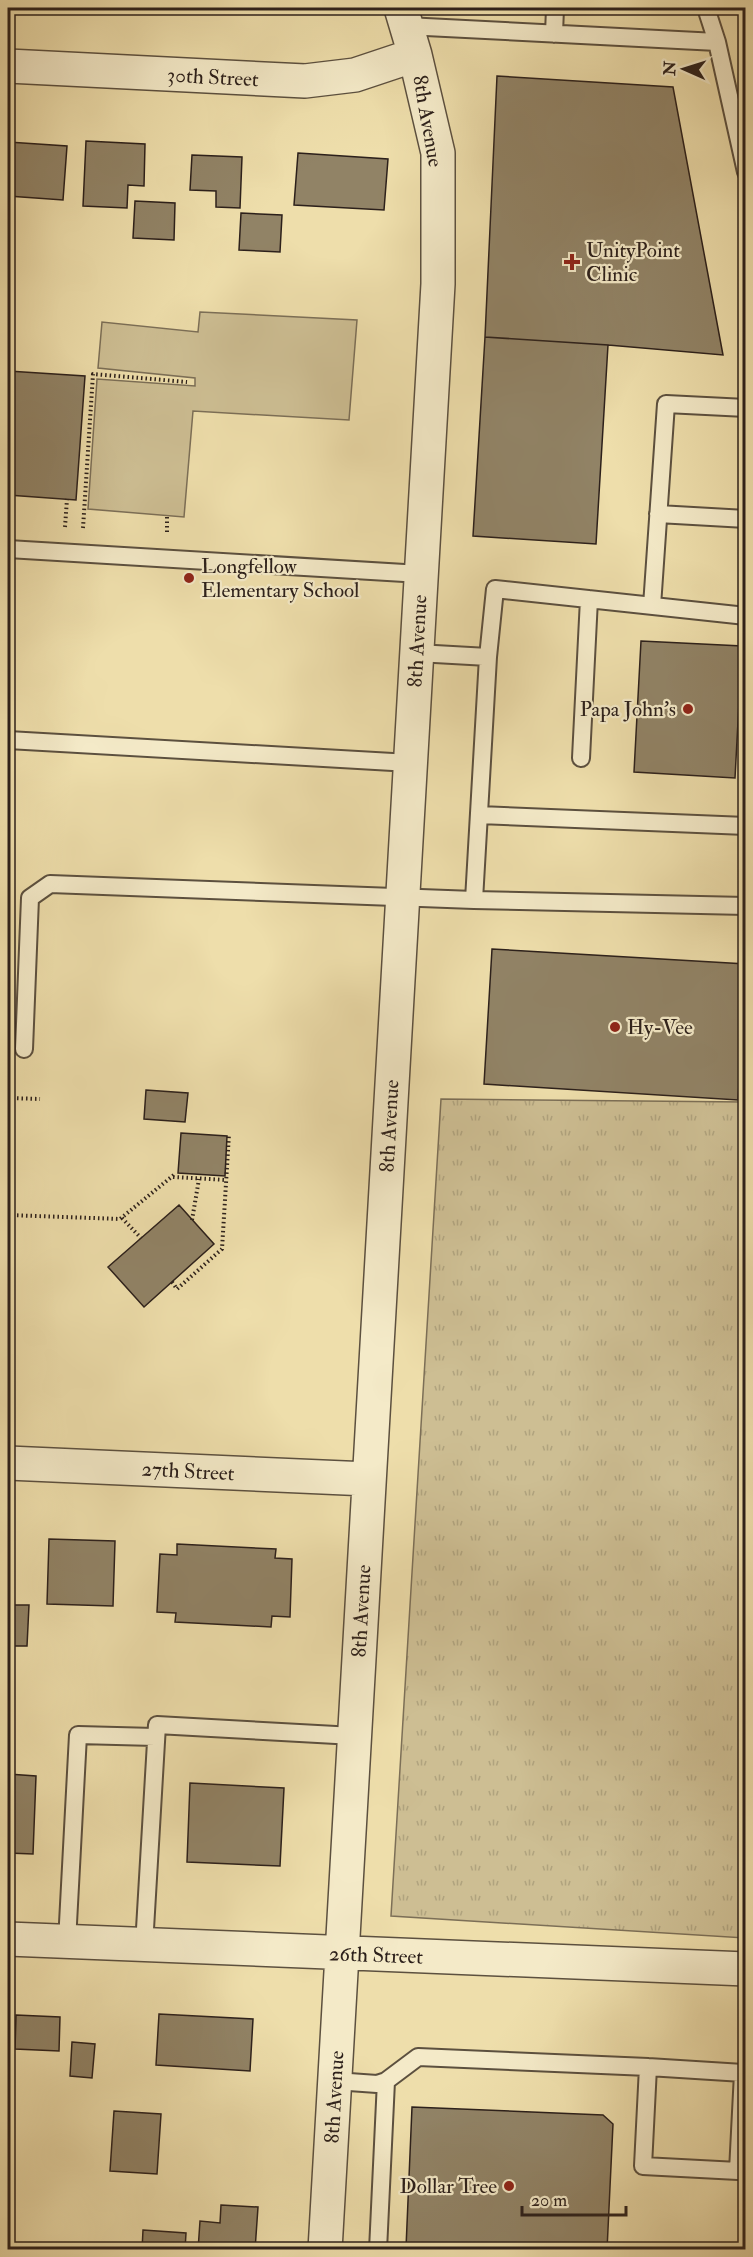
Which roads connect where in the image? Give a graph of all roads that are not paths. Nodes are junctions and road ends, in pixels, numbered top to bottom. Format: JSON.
{"nodes":[{"id":1,"x":555,"y":8,"type":"edge"},
{"id":2,"x":706,"y":8,"type":"edge"},
{"id":3,"x":407,"y":29,"type":"edge"},
{"id":4,"x":554,"y":34,"type":"junction"},
{"id":5,"x":717,"y":42,"type":"junction"},
{"id":6,"x":8,"y":66,"type":"edge"},
{"id":7,"x":746,"y":172,"type":"edge"},
{"id":8,"x":746,"y":408,"type":"edge"},
{"id":9,"x":658,"y":514,"type":"junction"},
{"id":10,"x":746,"y":519,"type":"edge"},
{"id":11,"x":8,"y":549,"type":"edge"},
{"id":12,"x":421,"y":574,"type":"junction"},
{"id":13,"x":589,"y":599,"type":"junction"},
{"id":14,"x":651,"y":606,"type":"junction"},
{"id":15,"x":746,"y":616,"type":"edge"},
{"id":16,"x":417,"y":653,"type":"junction"},
{"id":17,"x":488,"y":657,"type":"junction"},
{"id":18,"x":8,"y":740,"type":"edge"},
{"id":19,"x":581,"y":758,"type":"dead end"},
{"id":20,"x":410,"y":763,"type":"junction"},
{"id":21,"x":479,"y":815,"type":"junction"},
{"id":22,"x":746,"y":826,"type":"edge"},
{"id":23,"x":403,"y":896,"type":"junction"},
{"id":24,"x":474,"y":900,"type":"junction"},
{"id":25,"x":746,"y":906,"type":"edge"},
{"id":26,"x":24,"y":1048,"type":"dead end"},
{"id":27,"x":8,"y":1463,"type":"edge"},
{"id":28,"x":368,"y":1479,"type":"junction"},
{"id":29,"x":354,"y":1736,"type":"junction"},
{"id":30,"x":156,"y":1737,"type":"junction"},
{"id":31,"x":8,"y":1940,"type":"edge"},
{"id":32,"x":67,"y":1942,"type":"junction"},
{"id":33,"x":144,"y":1946,"type":"junction"},
{"id":34,"x":343,"y":1954,"type":"junction"},
{"id":35,"x":746,"y":1969,"type":"edge"},
{"id":36,"x":648,"y":2067,"type":"junction"},
{"id":37,"x":335,"y":2081,"type":"junction"},
{"id":38,"x":386,"y":2081,"type":"junction"},
{"id":39,"x":743,"y":2122,"type":"edge"},
{"id":40,"x":325,"y":2250,"type":"edge"},
{"id":41,"x":378,"y":2250,"type":"edge"}],
"edges":[{"from":1,"to":4,"type":"lane"},
{"from":2,"to":5,"type":"lane"},
{"from":3,"to":4,"type":"lane"},
{"from":3,"to":6,"type":"street","name":"30th Street"},
{"from":3,"to":12,"type":"street","name":"8th Avenue"},
{"from":4,"to":5,"type":"lane"},
{"from":5,"to":7,"type":"lane"},
{"from":8,"to":9,"type":"lane"},
{"from":9,"to":10,"type":"lane"},
{"from":9,"to":14,"type":"lane"},
{"from":11,"to":12,"type":"lane"},
{"from":12,"to":16,"type":"street","name":"8th Avenue"},
{"from":13,"to":14,"type":"lane"},
{"from":13,"to":17,"type":"lane"},
{"from":13,"to":19,"type":"lane"},
{"from":14,"to":15,"type":"lane"},
{"from":16,"to":17,"type":"lane"},
{"from":16,"to":20,"type":"street","name":"8th Avenue"},
{"from":17,"to":21,"type":"lane"},
{"from":18,"to":20,"type":"lane"},
{"from":20,"to":23,"type":"street","name":"8th Avenue"},
{"from":21,"to":22,"type":"lane"},
{"from":21,"to":24,"type":"lane"},
{"from":23,"to":24,"type":"lane"},
{"from":23,"to":26,"type":"lane"},
{"from":23,"to":28,"type":"street","name":"8th Avenue"},
{"from":24,"to":25,"type":"lane"},
{"from":27,"to":28,"type":"street","name":"27th Street"},
{"from":28,"to":29,"type":"street","name":"8th Avenue"},
{"from":29,"to":30,"type":"lane"},
{"from":29,"to":34,"type":"street","name":"8th Avenue"},
{"from":30,"to":32,"type":"lane"},
{"from":30,"to":33,"type":"lane"},
{"from":31,"to":32,"type":"street","name":"26th Street"},
{"from":32,"to":33,"type":"street","name":"26th Street"},
{"from":33,"to":34,"type":"street","name":"26th Street"},
{"from":34,"to":35,"type":"street","name":"26th Street"},
{"from":34,"to":37,"type":"street","name":"8th Avenue"},
{"from":36,"to":38,"type":"lane"},
{"from":36,"to":39,"type":"lane"},
{"from":36,"to":39,"type":"lane"},
{"from":37,"to":38,"type":"lane"},
{"from":37,"to":40,"type":"street","name":"8th Avenue"},
{"from":38,"to":41,"type":"lane"}]}
